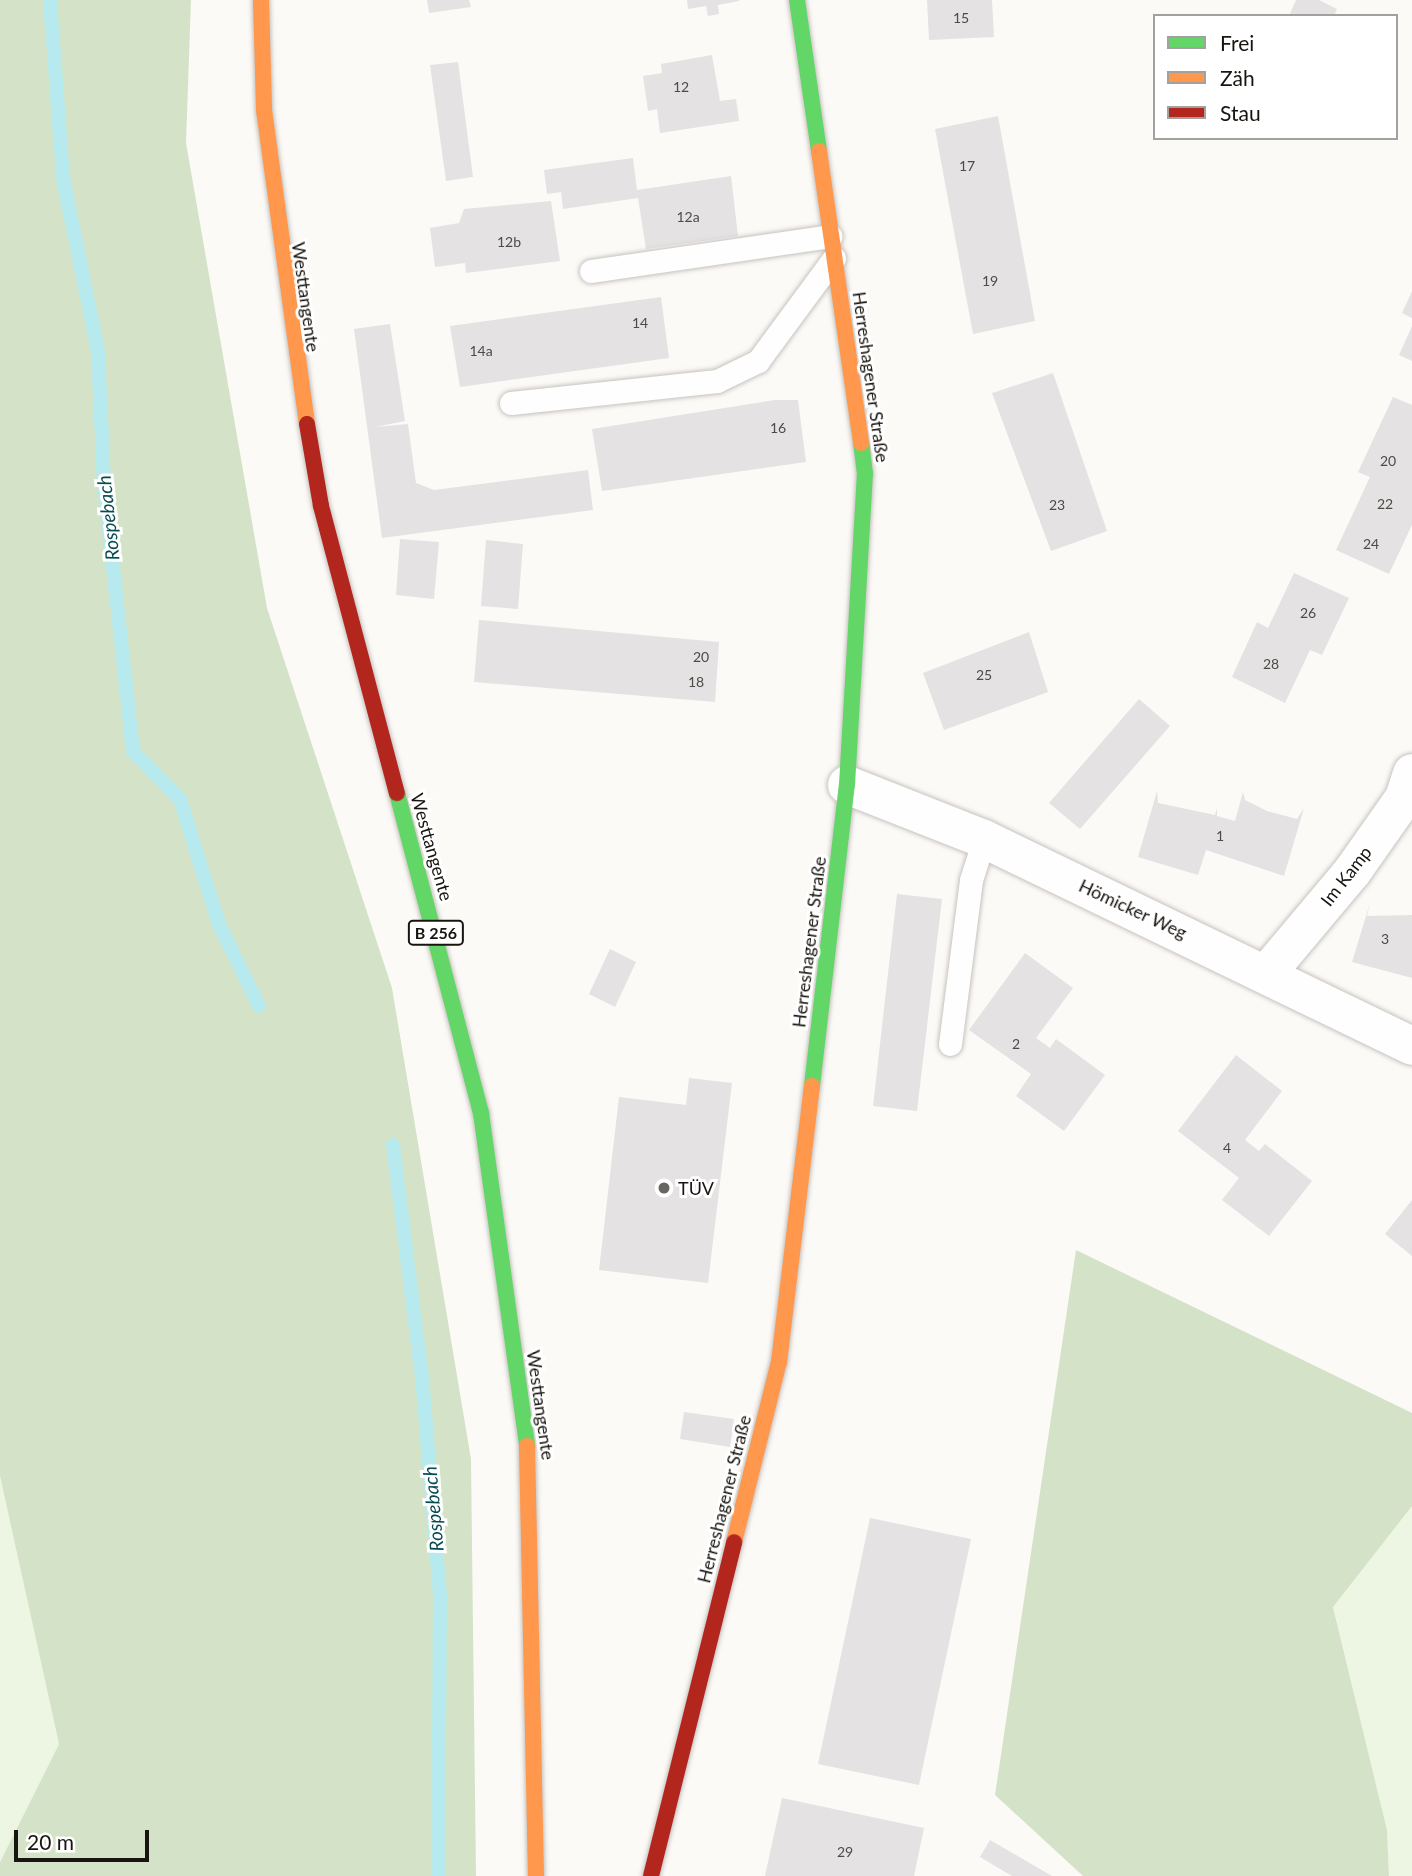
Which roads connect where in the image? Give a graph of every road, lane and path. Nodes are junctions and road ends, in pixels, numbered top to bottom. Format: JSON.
{"nodes":[{"id":1,"x":261,"y":0,"type":"edge"},
{"id":2,"x":797,"y":0,"type":"edge"},
{"id":3,"x":832,"y":247,"type":"junction"},
{"id":4,"x":591,"y":271,"type":"dead end"},
{"id":5,"x":511,"y":403,"type":"dead end"},
{"id":6,"x":1412,"y":773,"type":"edge"},
{"id":7,"x":847,"y":785,"type":"junction"},
{"id":8,"x":984,"y":839,"type":"junction"},
{"id":9,"x":1268,"y":972,"type":"junction"},
{"id":10,"x":950,"y":1044,"type":"dead end"},
{"id":11,"x":1412,"y":1046,"type":"edge"},
{"id":12,"x":536,"y":1876,"type":"edge"},
{"id":13,"x":651,"y":1876,"type":"edge"}],
"edges":[{"from":1,"to":12,"type":"main road","name":"Westtangente","number":"B 256"},
{"from":2,"to":3,"type":"main road","name":"Herreshagener Straße"},
{"from":3,"to":4,"type":"lane"},
{"from":3,"to":5,"type":"lane"},
{"from":3,"to":7,"type":"main road","name":"Herreshagener Straße"},
{"from":6,"to":9,"type":"street","name":"Im Kamp"},
{"from":7,"to":8,"type":"street","name":"Hömicker Weg"},
{"from":7,"to":13,"type":"main road","name":"Herreshagener Straße"},
{"from":8,"to":9,"type":"street","name":"Hömicker Weg"},
{"from":8,"to":10,"type":"lane"},
{"from":9,"to":11,"type":"street","name":"Hömicker Weg"}]}
